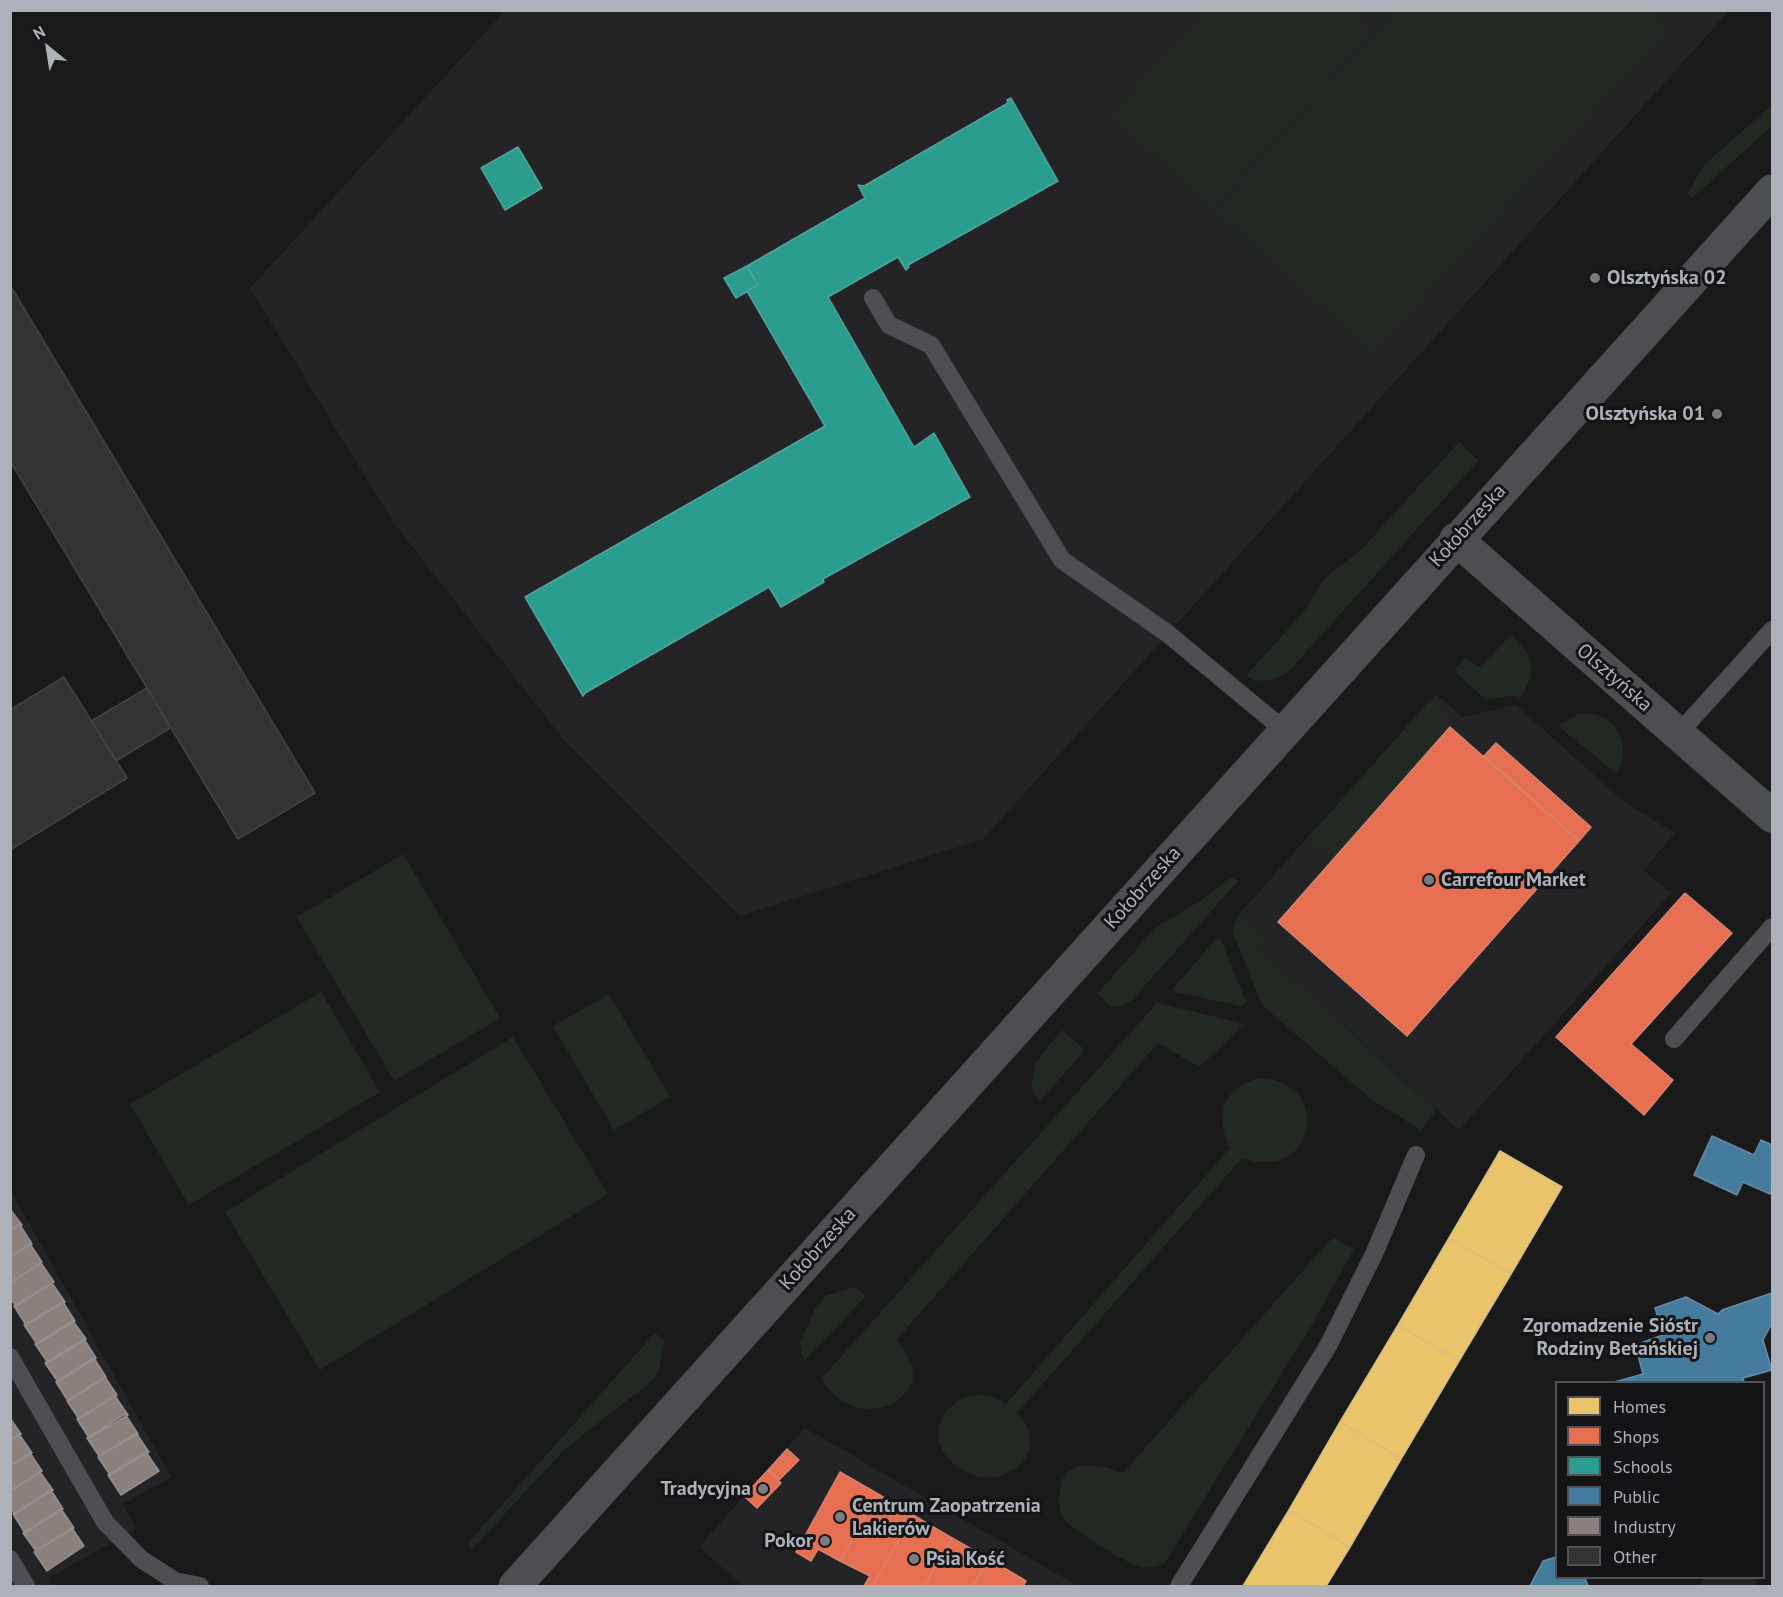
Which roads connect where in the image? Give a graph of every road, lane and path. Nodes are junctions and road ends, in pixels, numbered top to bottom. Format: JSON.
{"nodes":[{"id":1,"x":1773,"y":191,"type":"edge"},
{"id":2,"x":873,"y":298,"type":"dead end"},
{"id":3,"x":1456,"y":539,"type":"junction"},
{"id":4,"x":1773,"y":630,"type":"edge"},
{"id":5,"x":1284,"y":730,"type":"junction"},
{"id":6,"x":1678,"y":734,"type":"junction"},
{"id":7,"x":1773,"y":816,"type":"edge"},
{"id":8,"x":1773,"y":927,"type":"edge"},
{"id":9,"x":1674,"y":1039,"type":"dead end"},
{"id":10,"x":1416,"y":1155,"type":"dead end"},
{"id":11,"x":10,"y":1357,"type":"edge"},
{"id":12,"x":10,"y":1559,"type":"edge"},
{"id":13,"x":26,"y":1587,"type":"edge"},
{"id":14,"x":200,"y":1587,"type":"edge"},
{"id":15,"x":515,"y":1587,"type":"edge"},
{"id":16,"x":1179,"y":1587,"type":"edge"}],
"edges":[{"from":1,"to":3,"type":"street","name":"Kołobrzeska"},
{"from":2,"to":5,"type":"lane"},
{"from":3,"to":5,"type":"street","name":"Kołobrzeska"},
{"from":3,"to":6,"type":"street","name":"Olsztyńska"},
{"from":4,"to":6,"type":"lane"},
{"from":5,"to":15,"type":"street","name":"Kołobrzeska"},
{"from":6,"to":7,"type":"street","name":"Olsztyńska"},
{"from":8,"to":9,"type":"lane"},
{"from":10,"to":16,"type":"lane"},
{"from":11,"to":14,"type":"lane"},
{"from":12,"to":13,"type":"lane"}]}
